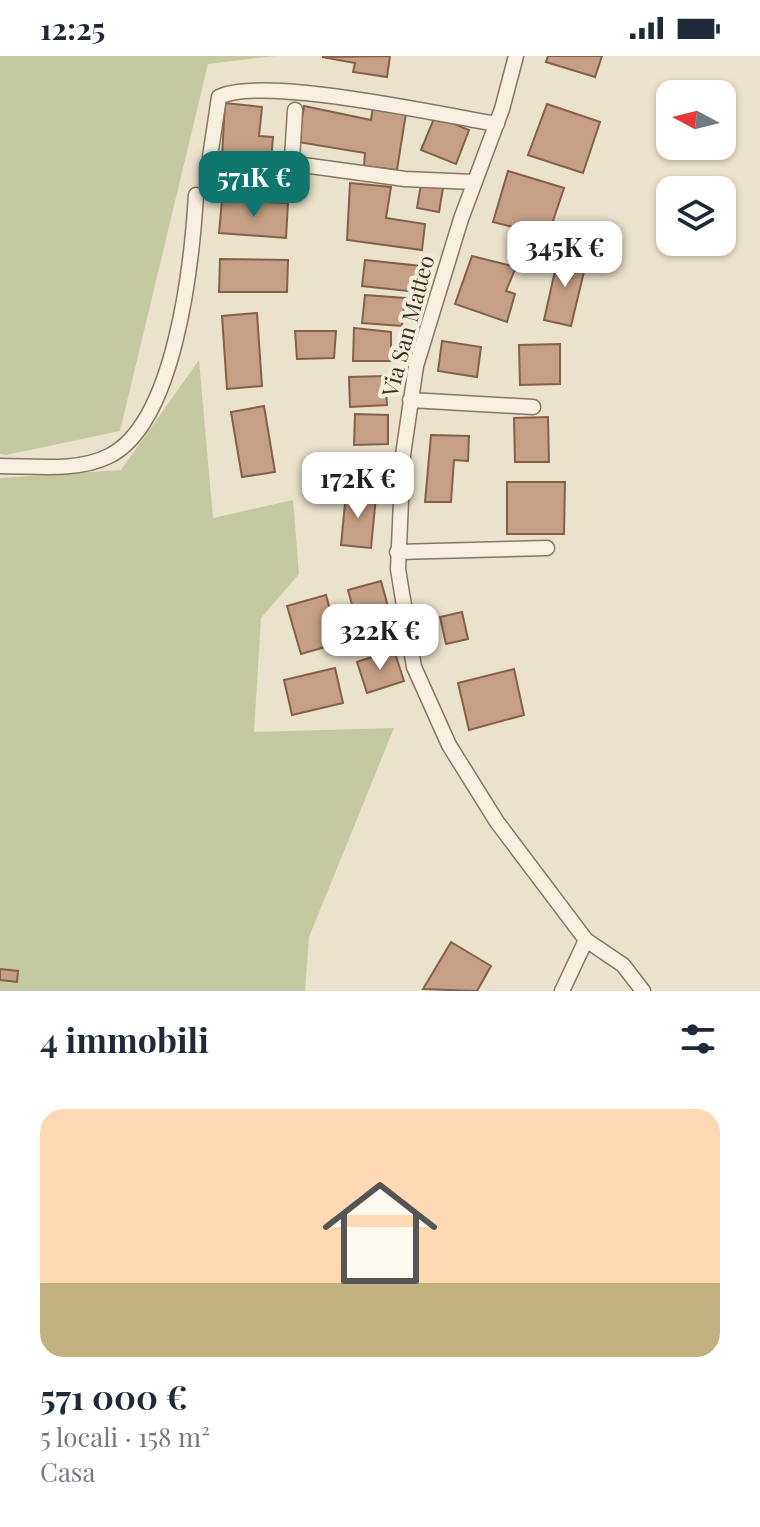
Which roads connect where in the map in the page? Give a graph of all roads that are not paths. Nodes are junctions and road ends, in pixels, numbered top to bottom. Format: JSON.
{"nodes":[{"id":1,"x":516,"y":56,"type":"edge"},
{"id":2,"x":295,"y":110,"type":"dead end"},
{"id":3,"x":497,"y":124,"type":"junction"},
{"id":4,"x":210,"y":157,"type":"dead end"},
{"id":5,"x":474,"y":182,"type":"junction"},
{"id":6,"x":196,"y":195,"type":"dead end"},
{"id":7,"x":410,"y":400,"type":"junction"},
{"id":8,"x":533,"y":407,"type":"dead end"},
{"id":9,"x":0,"y":466,"type":"edge"},
{"id":10,"x":547,"y":548,"type":"dead end"},
{"id":11,"x":397,"y":552,"type":"junction"},
{"id":12,"x":586,"y":940,"type":"junction"},
{"id":13,"x":562,"y":991,"type":"edge"},
{"id":14,"x":643,"y":991,"type":"edge"}],
"edges":[{"from":1,"to":3,"type":"street","name":"Via San Matteo"},
{"from":2,"to":5,"type":"street"},
{"from":3,"to":4,"type":"street"},
{"from":3,"to":5,"type":"street","name":"Via San Matteo"},
{"from":5,"to":7,"type":"street","name":"Via San Matteo"},
{"from":6,"to":9,"type":"street"},
{"from":7,"to":8,"type":"street"},
{"from":7,"to":11,"type":"street","name":"Via San Matteo"},
{"from":10,"to":11,"type":"street"},
{"from":11,"to":12,"type":"street","name":"Via San Matteo"},
{"from":12,"to":13,"type":"street"},
{"from":12,"to":14,"type":"street","name":"Via San Matteo"}]}
